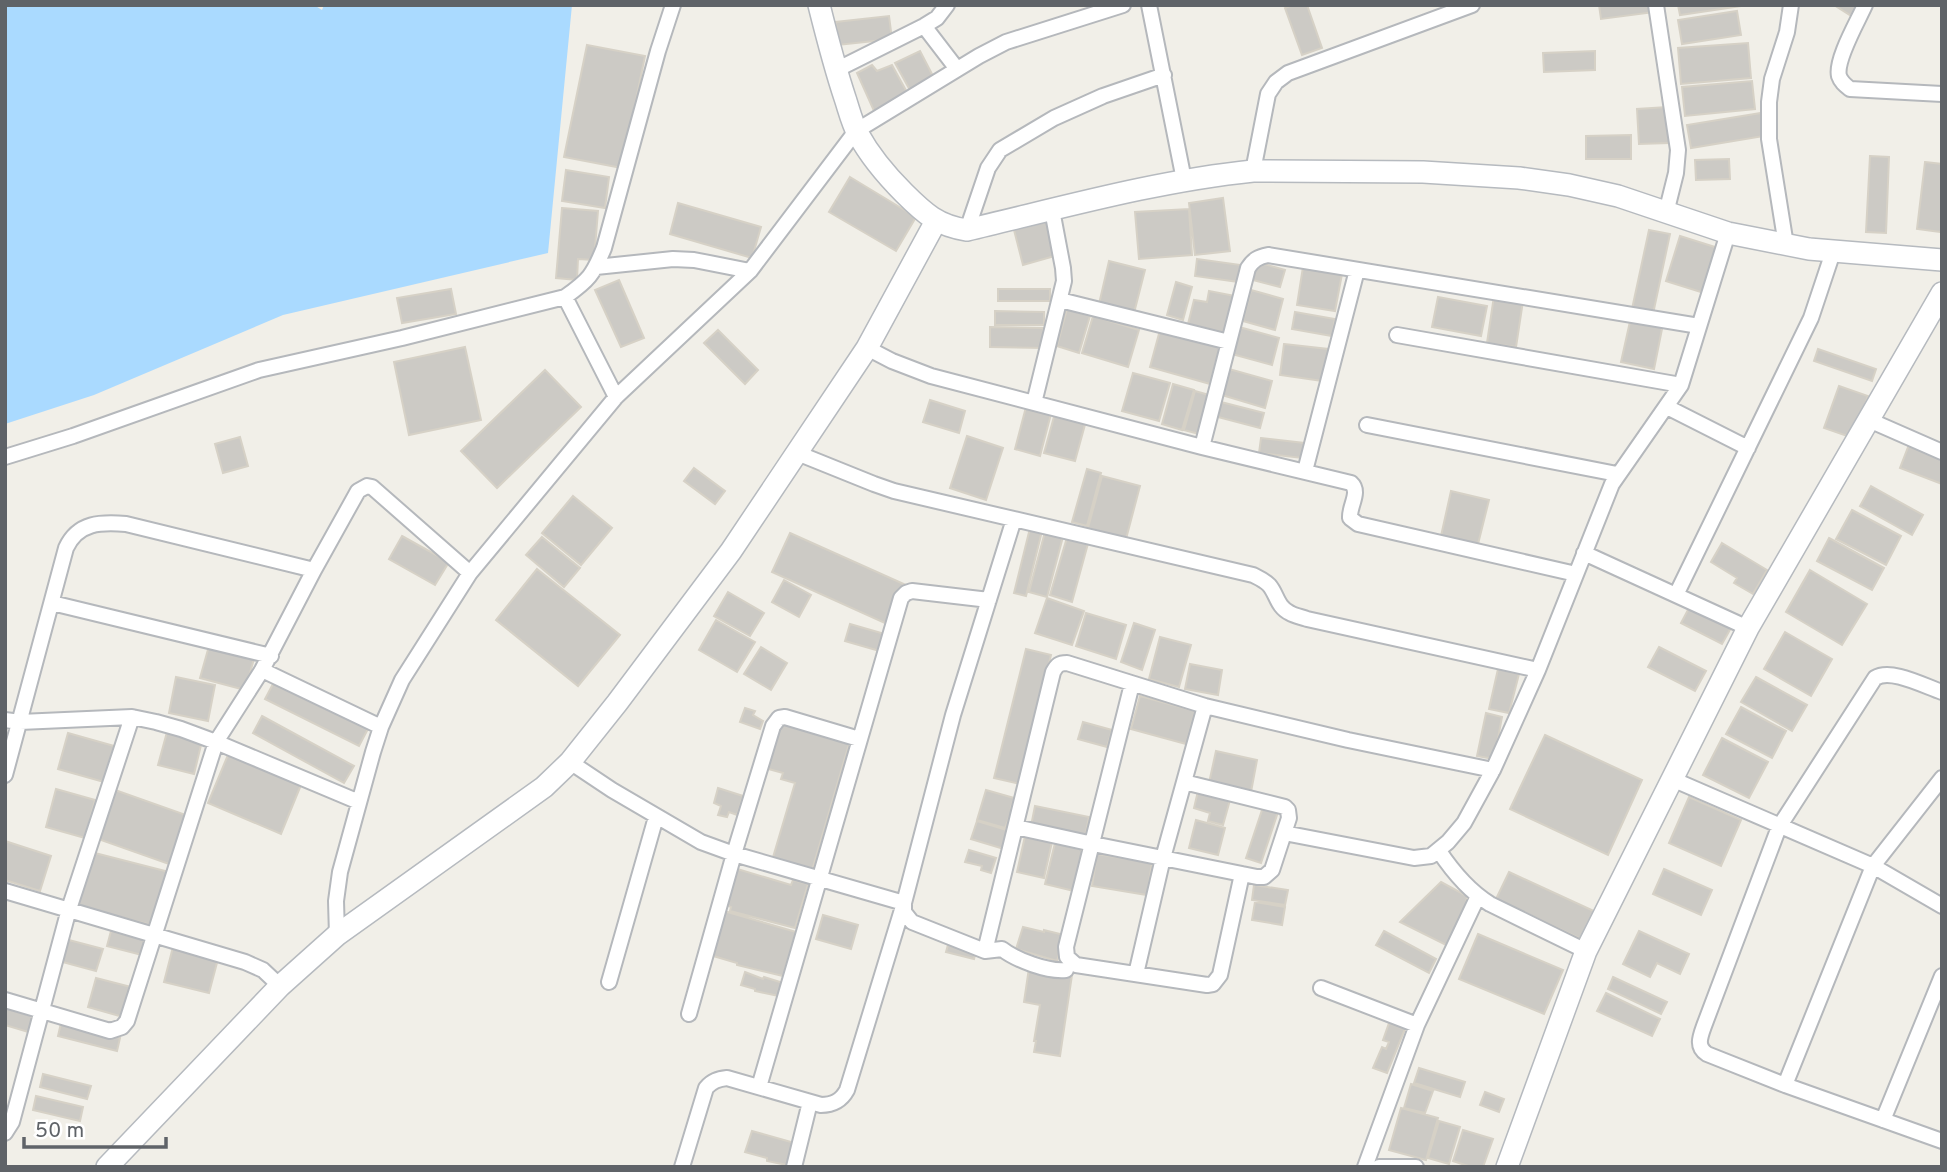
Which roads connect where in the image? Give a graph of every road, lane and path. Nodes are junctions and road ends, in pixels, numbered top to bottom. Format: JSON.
{"nodes":[{"id":1,"x":673,"y":5,"type":"edge"},
{"id":2,"x":819,"y":5,"type":"edge"},
{"id":3,"x":947,"y":5,"type":"edge"},
{"id":4,"x":1123,"y":5,"type":"edge"},
{"id":5,"x":1149,"y":5,"type":"edge"},
{"id":6,"x":1472,"y":5,"type":"edge"},
{"id":7,"x":1656,"y":5,"type":"edge"},
{"id":8,"x":1791,"y":5,"type":"edge"},
{"id":9,"x":1865,"y":5,"type":"edge"},
{"id":10,"x":924,"y":26,"type":"junction"},
{"id":11,"x":957,"y":69,"type":"junction"},
{"id":12,"x":836,"y":70,"type":"junction"},
{"id":13,"x":1164,"y":75,"type":"junction"},
{"id":14,"x":1942,"y":94,"type":"edge"},
{"id":15,"x":856,"y":131,"type":"junction"},
{"id":16,"x":1253,"y":171,"type":"junction"},
{"id":17,"x":1184,"y":180,"type":"junction"},
{"id":18,"x":1052,"y":210,"type":"junction"},
{"id":19,"x":1666,"y":213,"type":"junction"},
{"id":20,"x":936,"y":221,"type":"junction"},
{"id":21,"x":967,"y":230,"type":"junction"},
{"id":22,"x":1728,"y":233,"type":"junction"},
{"id":23,"x":1786,"y":245,"type":"junction"},
{"id":24,"x":1833,"y":252,"type":"junction"},
{"id":25,"x":1942,"y":261,"type":"edge"},
{"id":26,"x":596,"y":267,"type":"junction"},
{"id":27,"x":1357,"y":270,"type":"junction"},
{"id":28,"x":750,"y":271,"type":"junction"},
{"id":29,"x":1942,"y":293,"type":"edge"},
{"id":30,"x":565,"y":297,"type":"junction"},
{"id":31,"x":1060,"y":300,"type":"junction"},
{"id":32,"x":1699,"y":326,"type":"junction"},
{"id":33,"x":1397,"y":335,"type":"dead end"},
{"id":34,"x":1229,"y":342,"type":"junction"},
{"id":35,"x":867,"y":348,"type":"junction"},
{"id":36,"x":1681,"y":384,"type":"junction"},
{"id":37,"x":617,"y":397,"type":"junction"},
{"id":38,"x":1034,"y":403,"type":"junction"},
{"id":39,"x":1667,"y":407,"type":"junction"},
{"id":40,"x":1869,"y":420,"type":"junction"},
{"id":41,"x":1367,"y":425,"type":"dead end"},
{"id":42,"x":1202,"y":447,"type":"junction"},
{"id":43,"x":1748,"y":448,"type":"junction"},
{"id":44,"x":1942,"y":452,"type":"edge"},
{"id":45,"x":797,"y":453,"type":"junction"},
{"id":46,"x":5,"y":457,"type":"edge"},
{"id":47,"x":1305,"y":471,"type":"junction"},
{"id":48,"x":1617,"y":474,"type":"junction"},
{"id":49,"x":1014,"y":519,"type":"junction"},
{"id":50,"x":1584,"y":553,"type":"junction"},
{"id":51,"x":314,"y":570,"type":"junction"},
{"id":52,"x":470,"y":573,"type":"junction"},
{"id":53,"x":1576,"y":574,"type":"junction"},
{"id":54,"x":1676,"y":595,"type":"junction"},
{"id":55,"x":989,"y":600,"type":"junction"},
{"id":56,"x":52,"y":603,"type":"junction"},
{"id":57,"x":1748,"y":628,"type":"junction"},
{"id":58,"x":271,"y":656,"type":"junction"},
{"id":59,"x":262,"y":670,"type":"junction"},
{"id":60,"x":1538,"y":670,"type":"junction"},
{"id":61,"x":1132,"y":684,"type":"junction"},
{"id":62,"x":1942,"y":692,"type":"edge"},
{"id":63,"x":1205,"y":706,"type":"junction"},
{"id":64,"x":132,"y":717,"type":"junction"},
{"id":65,"x":13,"y":721,"type":"edge"},
{"id":66,"x":381,"y":727,"type":"junction"},
{"id":67,"x":859,"y":739,"type":"junction"},
{"id":68,"x":216,"y":742,"type":"junction"},
{"id":69,"x":570,"y":762,"type":"junction"},
{"id":70,"x":1493,"y":770,"type":"junction"},
{"id":71,"x":5,"y":775,"type":"edge"},
{"id":72,"x":1942,"y":778,"type":"edge"},
{"id":73,"x":1672,"y":779,"type":"junction"},
{"id":74,"x":1184,"y":782,"type":"junction"},
{"id":75,"x":359,"y":802,"type":"junction"},
{"id":76,"x":656,"y":817,"type":"junction"},
{"id":77,"x":1016,"y":827,"type":"junction"},
{"id":78,"x":1779,"y":827,"type":"junction"},
{"id":79,"x":1284,"y":833,"type":"junction"},
{"id":80,"x":1093,"y":844,"type":"junction"},
{"id":81,"x":734,"y":854,"type":"junction"},
{"id":82,"x":1443,"y":857,"type":"junction"},
{"id":83,"x":1163,"y":858,"type":"junction"},
{"id":84,"x":1873,"y":866,"type":"junction"},
{"id":85,"x":1242,"y":874,"type":"junction"},
{"id":86,"x":818,"y":878,"type":"junction"},
{"id":87,"x":5,"y":891,"type":"edge"},
{"id":88,"x":1478,"y":896,"type":"junction"},
{"id":89,"x":904,"y":903,"type":"junction"},
{"id":90,"x":1942,"y":906,"type":"edge"},
{"id":91,"x":69,"y":909,"type":"junction"},
{"id":92,"x":154,"y":934,"type":"junction"},
{"id":93,"x":337,"y":935,"type":"junction"},
{"id":94,"x":985,"y":951,"type":"junction"},
{"id":95,"x":1586,"y":951,"type":"junction"},
{"id":96,"x":1066,"y":970,"type":"dead end"},
{"id":97,"x":1136,"y":974,"type":"junction"},
{"id":98,"x":1942,"y":976,"type":"edge"},
{"id":99,"x":609,"y":982,"type":"dead end"},
{"id":100,"x":280,"y":986,"type":"junction"},
{"id":101,"x":1321,"y":988,"type":"dead end"},
{"id":102,"x":5,"y":1000,"type":"edge"},
{"id":103,"x":42,"y":1011,"type":"junction"},
{"id":104,"x":689,"y":1014,"type":"dead end"},
{"id":105,"x":1417,"y":1025,"type":"junction"},
{"id":106,"x":1785,"y":1085,"type":"junction"},
{"id":107,"x":759,"y":1087,"type":"junction"},
{"id":108,"x":810,"y":1102,"type":"junction"},
{"id":109,"x":1883,"y":1120,"type":"junction"},
{"id":110,"x":5,"y":1133,"type":"edge"},
{"id":111,"x":1942,"y":1141,"type":"edge"},
{"id":112,"x":106,"y":1166,"type":"edge"},
{"id":113,"x":682,"y":1167,"type":"edge"},
{"id":114,"x":794,"y":1167,"type":"edge"},
{"id":115,"x":1365,"y":1167,"type":"edge"},
{"id":116,"x":1380,"y":1167,"type":"edge"},
{"id":117,"x":1416,"y":1167,"type":"edge"},
{"id":118,"x":1507,"y":1167,"type":"edge"}],
"edges":[{"from":1,"to":26,"type":"street"},
{"from":2,"to":12,"type":"main road"},
{"from":3,"to":10,"type":"street"},
{"from":4,"to":11,"type":"street"},
{"from":5,"to":13,"type":"street"},
{"from":6,"to":16,"type":"street"},
{"from":7,"to":19,"type":"street"},
{"from":8,"to":23,"type":"street"},
{"from":9,"to":14,"type":"street"},
{"from":10,"to":11,"type":"street"},
{"from":10,"to":12,"type":"street"},
{"from":11,"to":15,"type":"street"},
{"from":12,"to":15,"type":"main road"},
{"from":13,"to":17,"type":"street"},
{"from":13,"to":21,"type":"street"},
{"from":15,"to":20,"type":"main road"},
{"from":15,"to":28,"type":"street"},
{"from":16,"to":17,"type":"main road"},
{"from":16,"to":19,"type":"main road"},
{"from":17,"to":18,"type":"main road"},
{"from":18,"to":21,"type":"main road"},
{"from":18,"to":31,"type":"street"},
{"from":19,"to":22,"type":"main road"},
{"from":20,"to":21,"type":"main road"},
{"from":20,"to":35,"type":"main road"},
{"from":22,"to":23,"type":"main road"},
{"from":22,"to":32,"type":"street"},
{"from":23,"to":24,"type":"main road"},
{"from":24,"to":25,"type":"main road"},
{"from":24,"to":43,"type":"street"},
{"from":26,"to":28,"type":"street"},
{"from":26,"to":30,"type":"street"},
{"from":27,"to":32,"type":"street"},
{"from":27,"to":34,"type":"street"},
{"from":27,"to":47,"type":"street"},
{"from":28,"to":37,"type":"street"},
{"from":29,"to":40,"type":"main road"},
{"from":30,"to":37,"type":"street"},
{"from":30,"to":46,"type":"street"},
{"from":31,"to":34,"type":"street"},
{"from":31,"to":38,"type":"street"},
{"from":32,"to":36,"type":"street"},
{"from":33,"to":36,"type":"street"},
{"from":34,"to":42,"type":"street"},
{"from":35,"to":38,"type":"street"},
{"from":35,"to":45,"type":"main road"},
{"from":36,"to":39,"type":"street"},
{"from":37,"to":52,"type":"street"},
{"from":38,"to":42,"type":"street"},
{"from":39,"to":43,"type":"street"},
{"from":39,"to":48,"type":"street"},
{"from":40,"to":44,"type":"street"},
{"from":40,"to":57,"type":"main road"},
{"from":41,"to":48,"type":"street"},
{"from":42,"to":47,"type":"street"},
{"from":43,"to":54,"type":"street"},
{"from":45,"to":49,"type":"street"},
{"from":45,"to":69,"type":"main road"},
{"from":47,"to":53,"type":"street"},
{"from":48,"to":50,"type":"street"},
{"from":49,"to":55,"type":"street"},
{"from":49,"to":60,"type":"street"},
{"from":50,"to":53,"type":"street"},
{"from":50,"to":54,"type":"street"},
{"from":51,"to":52,"type":"street"},
{"from":51,"to":56,"type":"street"},
{"from":51,"to":58,"type":"street"},
{"from":52,"to":66,"type":"street"},
{"from":53,"to":60,"type":"street"},
{"from":54,"to":57,"type":"street"},
{"from":55,"to":67,"type":"street"},
{"from":55,"to":89,"type":"street"},
{"from":56,"to":58,"type":"street"},
{"from":56,"to":65,"type":"street"},
{"from":57,"to":73,"type":"main road"},
{"from":58,"to":59,"type":"street"},
{"from":59,"to":66,"type":"street"},
{"from":59,"to":68,"type":"street"},
{"from":60,"to":70,"type":"street"},
{"from":61,"to":63,"type":"street"},
{"from":61,"to":77,"type":"street"},
{"from":61,"to":80,"type":"street"},
{"from":62,"to":78,"type":"street"},
{"from":63,"to":70,"type":"street"},
{"from":63,"to":74,"type":"street"},
{"from":64,"to":65,"type":"street"},
{"from":64,"to":68,"type":"street"},
{"from":64,"to":91,"type":"street"},
{"from":65,"to":71,"type":"street"},
{"from":66,"to":75,"type":"street"},
{"from":67,"to":81,"type":"street"},
{"from":67,"to":86,"type":"street"},
{"from":68,"to":75,"type":"street"},
{"from":68,"to":92,"type":"street"},
{"from":69,"to":76,"type":"street"},
{"from":69,"to":93,"type":"main road"},
{"from":70,"to":82,"type":"street"},
{"from":72,"to":84,"type":"street"},
{"from":73,"to":78,"type":"street"},
{"from":73,"to":95,"type":"main road"},
{"from":74,"to":79,"type":"street"},
{"from":74,"to":83,"type":"street"},
{"from":75,"to":93,"type":"street"},
{"from":76,"to":81,"type":"street"},
{"from":76,"to":99,"type":"street"},
{"from":77,"to":80,"type":"street"},
{"from":77,"to":94,"type":"street"},
{"from":78,"to":84,"type":"street"},
{"from":78,"to":106,"type":"street"},
{"from":79,"to":82,"type":"street"},
{"from":79,"to":85,"type":"street"},
{"from":80,"to":83,"type":"street"},
{"from":80,"to":97,"type":"street"},
{"from":81,"to":86,"type":"street"},
{"from":81,"to":104,"type":"street"},
{"from":82,"to":88,"type":"street"},
{"from":83,"to":85,"type":"street"},
{"from":83,"to":97,"type":"street"},
{"from":84,"to":90,"type":"street"},
{"from":84,"to":106,"type":"street"},
{"from":85,"to":97,"type":"street"},
{"from":86,"to":89,"type":"street"},
{"from":86,"to":107,"type":"street"},
{"from":87,"to":91,"type":"street"},
{"from":88,"to":95,"type":"street"},
{"from":88,"to":105,"type":"street"},
{"from":89,"to":94,"type":"street"},
{"from":89,"to":108,"type":"street"},
{"from":91,"to":92,"type":"street"},
{"from":91,"to":103,"type":"street"},
{"from":92,"to":100,"type":"street"},
{"from":92,"to":103,"type":"street"},
{"from":93,"to":100,"type":"main road"},
{"from":94,"to":96,"type":"street"},
{"from":95,"to":118,"type":"main road"},
{"from":98,"to":109,"type":"street"},
{"from":100,"to":112,"type":"main road"},
{"from":101,"to":105,"type":"street"},
{"from":102,"to":103,"type":"street"},
{"from":103,"to":110,"type":"street"},
{"from":105,"to":115,"type":"street"},
{"from":106,"to":109,"type":"street"},
{"from":107,"to":108,"type":"street"},
{"from":107,"to":113,"type":"street"},
{"from":108,"to":114,"type":"street"},
{"from":109,"to":111,"type":"street"},
{"from":116,"to":117,"type":"street"}]}
